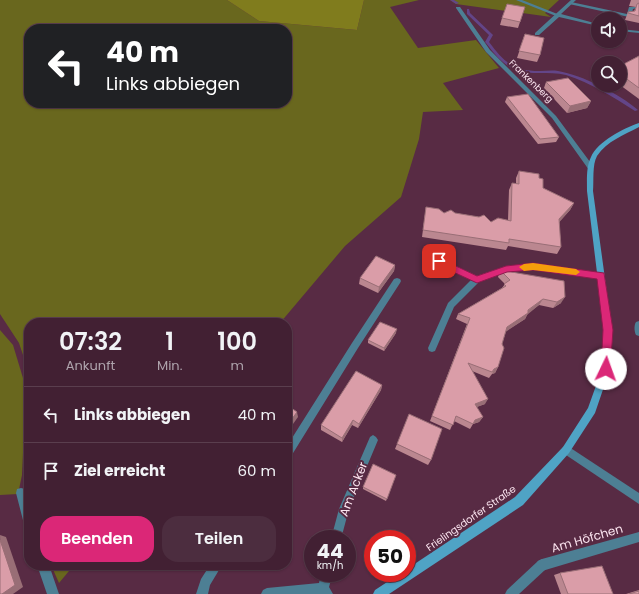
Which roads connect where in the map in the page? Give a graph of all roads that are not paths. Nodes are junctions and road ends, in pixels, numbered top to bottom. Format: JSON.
{"nodes":[{"id":1,"x":518,"y":0,"type":"edge"},
{"id":2,"x":536,"y":0,"type":"edge"},
{"id":3,"x":572,"y":1,"type":"edge"},
{"id":4,"x":529,"y":5,"type":"junction"},
{"id":5,"x":458,"y":8,"type":"dead end"},
{"id":6,"x":635,"y":8,"type":"edge"},
{"id":7,"x":558,"y":15,"type":"junction"},
{"id":8,"x":591,"y":24,"type":"edge"},
{"id":9,"x":627,"y":31,"type":"edge"},
{"id":10,"x":639,"y":32,"type":"edge"},
{"id":11,"x":537,"y":34,"type":"dead end"},
{"id":12,"x":639,"y":126,"type":"edge"},
{"id":13,"x":591,"y":168,"type":"junction"},
{"id":14,"x":426,"y":255,"type":"dead end"},
{"id":15,"x":601,"y":276,"type":"junction"},
{"id":16,"x":477,"y":279,"type":"junction"},
{"id":17,"x":396,"y":281,"type":"dead end"},
{"id":18,"x":639,"y":324,"type":"edge"},
{"id":19,"x":639,"y":332,"type":"edge"},
{"id":20,"x":432,"y":348,"type":"dead end"},
{"id":21,"x":373,"y":440,"type":"dead end"},
{"id":22,"x":292,"y":447,"type":"edge"},
{"id":23,"x":566,"y":450,"type":"junction"},
{"id":24,"x":20,"y":493,"type":"dead end"},
{"id":25,"x":639,"y":498,"type":"edge"},
{"id":26,"x":24,"y":507,"type":"edge"},
{"id":27,"x":338,"y":530,"type":"edge"},
{"id":28,"x":639,"y":537,"type":"edge"},
{"id":29,"x":45,"y":570,"type":"edge"},
{"id":30,"x":213,"y":570,"type":"edge"},
{"id":31,"x":325,"y":591,"type":"edge"},
{"id":32,"x":53,"y":594,"type":"edge"},
{"id":33,"x":202,"y":594,"type":"edge"},
{"id":34,"x":267,"y":594,"type":"edge"},
{"id":35,"x":379,"y":594,"type":"edge"},
{"id":36,"x":511,"y":594,"type":"edge"}],
"edges":[{"from":1,"to":4,"type":"street"},
{"from":2,"to":4,"type":"street"},
{"from":3,"to":6,"type":"street"},
{"from":3,"to":7,"type":"street"},
{"from":4,"to":7,"type":"street"},
{"from":5,"to":13,"type":"street","name":"Frankenberg"},
{"from":7,"to":8,"type":"street"},
{"from":7,"to":11,"type":"street"},
{"from":9,"to":10,"type":"street"},
{"from":12,"to":13,"type":"main road","name":"Frielingsdorfer Straße"},
{"from":13,"to":15,"type":"main road","name":"Frielingsdorfer Straße"},
{"from":14,"to":16,"type":"street"},
{"from":15,"to":16,"type":"street"},
{"from":15,"to":23,"type":"main road","name":"Frielingsdorfer Straße"},
{"from":16,"to":20,"type":"street"},
{"from":17,"to":22,"type":"street"},
{"from":18,"to":19,"type":"street"},
{"from":21,"to":27,"type":"street","name":"Am Acker"},
{"from":23,"to":25,"type":"street"},
{"from":23,"to":35,"type":"main road","name":"Frielingsdorfer Straße"},
{"from":24,"to":26,"type":"street"},
{"from":28,"to":36,"type":"street","name":"Am Höfchen"},
{"from":29,"to":32,"type":"street"},
{"from":30,"to":33,"type":"street"},
{"from":31,"to":34,"type":"street"}]}
